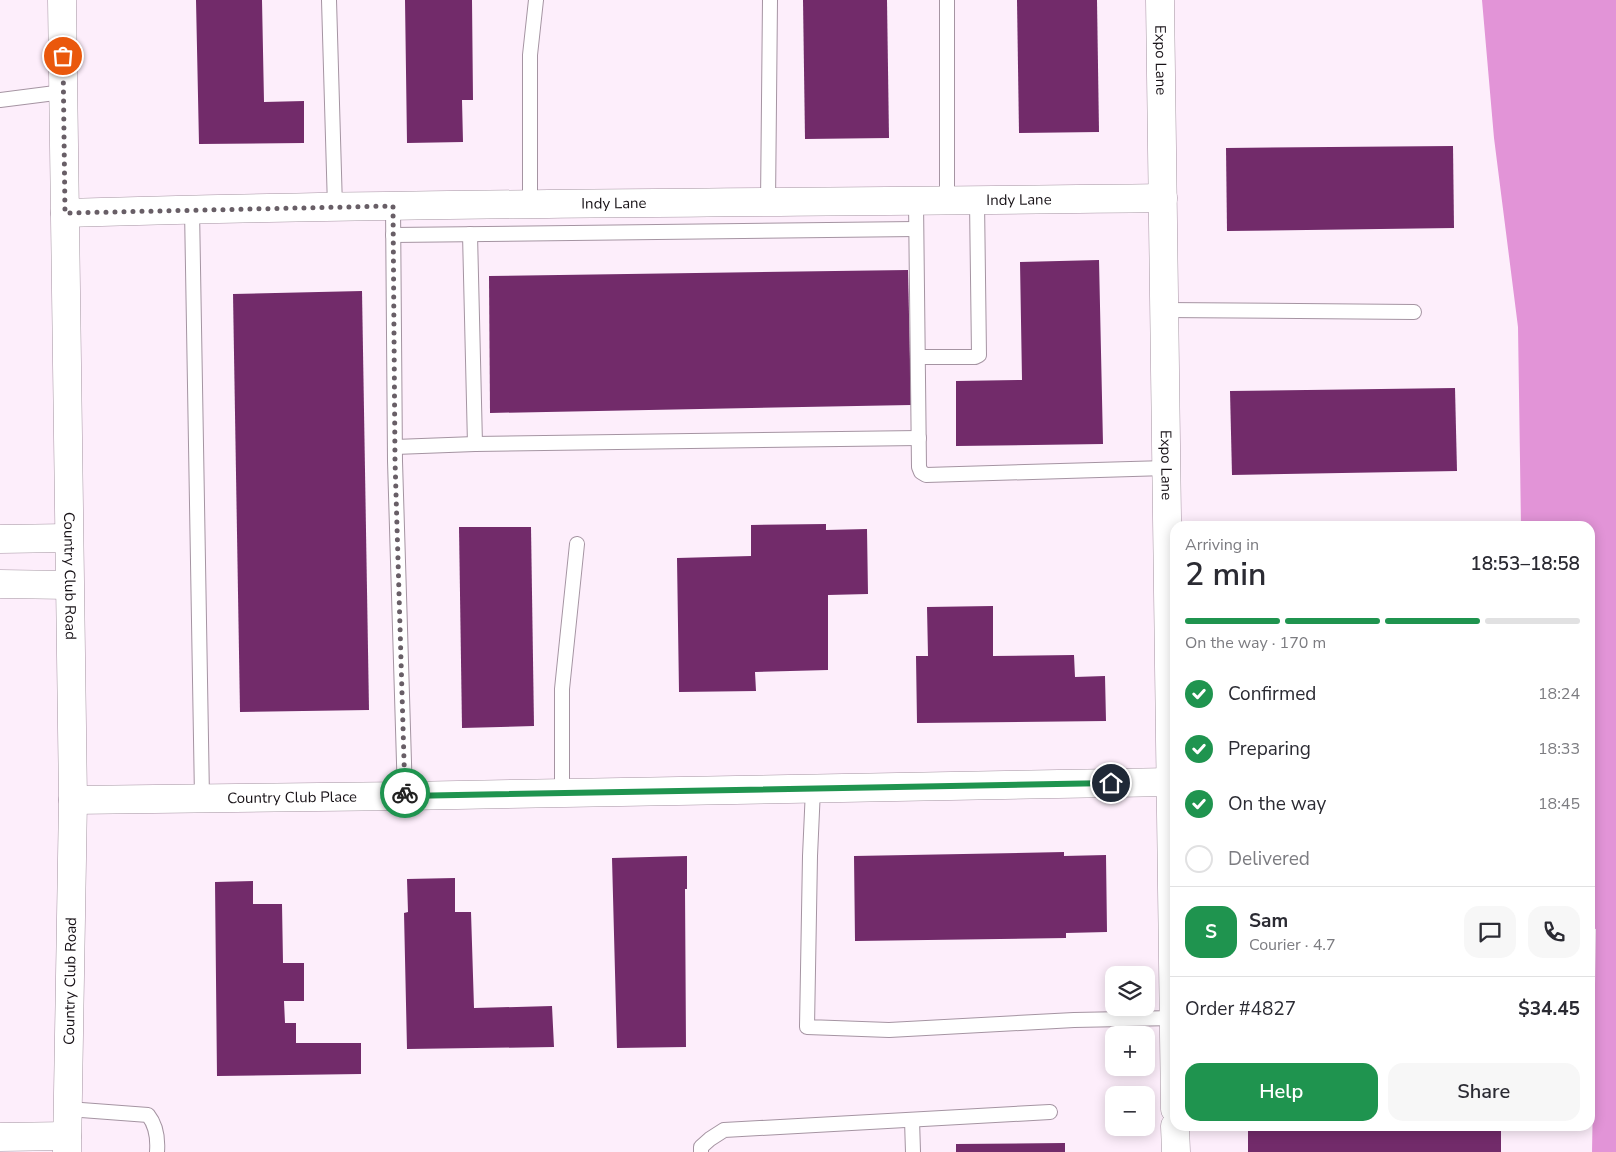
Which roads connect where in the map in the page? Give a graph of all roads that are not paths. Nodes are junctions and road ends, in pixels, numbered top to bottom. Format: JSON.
{"nodes":[{"id":1,"x":62,"y":0,"type":"edge"},
{"id":2,"x":329,"y":0,"type":"edge"},
{"id":3,"x":536,"y":0,"type":"edge"},
{"id":4,"x":770,"y":0,"type":"edge"},
{"id":5,"x":948,"y":0,"type":"edge"},
{"id":6,"x":1160,"y":0,"type":"edge"},
{"id":7,"x":63,"y":92,"type":"junction"},
{"id":8,"x":0,"y":100,"type":"edge"},
{"id":9,"x":1163,"y":198,"type":"junction"},
{"id":10,"x":948,"y":201,"type":"junction"},
{"id":11,"x":976,"y":201,"type":"junction"},
{"id":12,"x":916,"y":202,"type":"junction"},
{"id":13,"x":768,"y":203,"type":"junction"},
{"id":14,"x":530,"y":205,"type":"junction"},
{"id":15,"x":393,"y":206,"type":"junction"},
{"id":16,"x":335,"y":207,"type":"junction"},
{"id":17,"x":192,"y":209,"type":"junction"},
{"id":18,"x":65,"y":213,"type":"junction"},
{"id":19,"x":916,"y":229,"type":"junction"},
{"id":20,"x":470,"y":234,"type":"junction"},
{"id":21,"x":394,"y":235,"type":"junction"},
{"id":22,"x":1164,"y":310,"type":"junction"},
{"id":23,"x":1414,"y":312,"type":"dead end"},
{"id":24,"x":918,"y":357,"type":"junction"},
{"id":25,"x":919,"y":438,"type":"junction"},
{"id":26,"x":475,"y":444,"type":"junction"},
{"id":27,"x":395,"y":447,"type":"junction"},
{"id":28,"x":1166,"y":468,"type":"junction"},
{"id":29,"x":1170,"y":522,"type":"edge"},
{"id":30,"x":68,"y":538,"type":"junction"},
{"id":31,"x":0,"y":539,"type":"edge"},
{"id":32,"x":577,"y":544,"type":"dead end"},
{"id":33,"x":0,"y":584,"type":"edge"},
{"id":34,"x":69,"y":585,"type":"junction"},
{"id":35,"x":1170,"y":782,"type":"edge"},
{"id":36,"x":813,"y":789,"type":"junction"},
{"id":37,"x":562,"y":793,"type":"junction"},
{"id":38,"x":405,"y":796,"type":"junction"},
{"id":39,"x":202,"y":798,"type":"junction"},
{"id":40,"x":73,"y":800,"type":"junction"},
{"id":41,"x":1170,"y":1030,"type":"edge"},
{"id":42,"x":68,"y":1109,"type":"junction"},
{"id":43,"x":1050,"y":1112,"type":"dead end"},
{"id":44,"x":912,"y":1120,"type":"junction"},
{"id":45,"x":1175,"y":1131,"type":"edge"},
{"id":46,"x":0,"y":1137,"type":"edge"},
{"id":47,"x":67,"y":1144,"type":"edge"},
{"id":48,"x":157,"y":1152,"type":"edge"},
{"id":49,"x":701,"y":1152,"type":"edge"},
{"id":50,"x":913,"y":1152,"type":"edge"},
{"id":51,"x":1176,"y":1152,"type":"edge"}],
"edges":[{"from":1,"to":7,"type":"street","name":"Country Club Road"},
{"from":2,"to":16,"type":"lane"},
{"from":3,"to":14,"type":"lane"},
{"from":4,"to":13,"type":"lane"},
{"from":5,"to":10,"type":"lane"},
{"from":6,"to":9,"type":"street","name":"Expo Lane"},
{"from":7,"to":8,"type":"lane"},
{"from":7,"to":18,"type":"street","name":"Country Club Road"},
{"from":9,"to":11,"type":"street","name":"Indy Lane"},
{"from":9,"to":22,"type":"street","name":"Expo Lane"},
{"from":10,"to":11,"type":"street","name":"Indy Lane"},
{"from":10,"to":12,"type":"street","name":"Indy Lane"},
{"from":11,"to":24,"type":"lane"},
{"from":12,"to":13,"type":"street","name":"Indy Lane"},
{"from":12,"to":19,"type":"lane"},
{"from":13,"to":14,"type":"street","name":"Indy Lane"},
{"from":14,"to":15,"type":"street","name":"Indy Lane"},
{"from":15,"to":16,"type":"street","name":"Indy Lane"},
{"from":15,"to":21,"type":"lane"},
{"from":16,"to":17,"type":"street","name":"Indy Lane"},
{"from":17,"to":18,"type":"street","name":"Indy Lane"},
{"from":17,"to":39,"type":"lane"},
{"from":18,"to":30,"type":"street","name":"Country Club Road"},
{"from":19,"to":20,"type":"lane"},
{"from":19,"to":24,"type":"lane"},
{"from":20,"to":21,"type":"lane"},
{"from":20,"to":26,"type":"lane"},
{"from":21,"to":27,"type":"lane"},
{"from":22,"to":23,"type":"lane"},
{"from":22,"to":28,"type":"street","name":"Expo Lane"},
{"from":24,"to":25,"type":"lane"},
{"from":25,"to":26,"type":"lane"},
{"from":25,"to":28,"type":"lane"},
{"from":26,"to":27,"type":"lane"},
{"from":27,"to":38,"type":"lane"},
{"from":28,"to":29,"type":"street","name":"Expo Lane"},
{"from":30,"to":31,"type":"street"},
{"from":30,"to":34,"type":"street","name":"Country Club Road"},
{"from":32,"to":37,"type":"lane"},
{"from":33,"to":34,"type":"street"},
{"from":34,"to":40,"type":"street","name":"Country Club Road"},
{"from":35,"to":36,"type":"street","name":"Country Club Place"},
{"from":36,"to":37,"type":"street","name":"Country Club Place"},
{"from":36,"to":41,"type":"lane"},
{"from":37,"to":38,"type":"street","name":"Country Club Place"},
{"from":38,"to":39,"type":"street","name":"Country Club Place"},
{"from":39,"to":40,"type":"street","name":"Country Club Place"},
{"from":40,"to":42,"type":"street","name":"Country Club Road"},
{"from":42,"to":47,"type":"street","name":"Country Club Road"},
{"from":42,"to":48,"type":"lane"},
{"from":43,"to":44,"type":"lane"},
{"from":44,"to":49,"type":"lane"},
{"from":44,"to":50,"type":"lane"},
{"from":45,"to":51,"type":"street"},
{"from":46,"to":47,"type":"street"}]}
